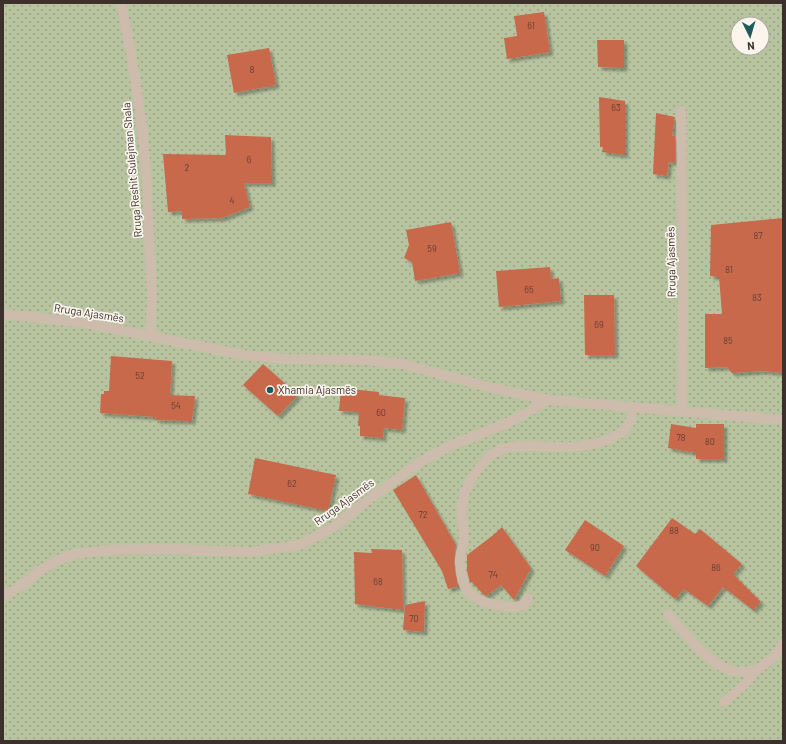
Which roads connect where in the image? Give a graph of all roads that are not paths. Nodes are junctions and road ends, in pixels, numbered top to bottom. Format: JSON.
{"nodes":[{"id":1,"x":121,"y":3,"type":"edge"},
{"id":2,"x":681,"y":111,"type":"dead end"},
{"id":3,"x":3,"y":314,"type":"edge"},
{"id":4,"x":150,"y":335,"type":"junction"},
{"id":5,"x":549,"y":400,"type":"junction"},
{"id":6,"x":633,"y":407,"type":"junction"},
{"id":7,"x":682,"y":412,"type":"junction"},
{"id":8,"x":783,"y":420,"type":"edge"},
{"id":9,"x":3,"y":597,"type":"edge"},
{"id":10,"x":528,"y":598,"type":"dead end"},
{"id":11,"x":668,"y":614,"type":"dead end"},
{"id":12,"x":783,"y":643,"type":"edge"},
{"id":13,"x":757,"y":670,"type":"junction"},
{"id":14,"x":724,"y":702,"type":"dead end"}],
"edges":[{"from":1,"to":4,"type":"street","name":"Rruga Reshit Sulejman Shala"},
{"from":2,"to":7,"type":"street","name":"Rruga Ajasmës"},
{"from":3,"to":4,"type":"street","name":"Rruga Ajasmës"},
{"from":4,"to":5,"type":"street","name":"Rruga Ajasmës"},
{"from":5,"to":6,"type":"street","name":"Rruga Ajasmës"},
{"from":5,"to":9,"type":"street","name":"Rruga Ajasmës"},
{"from":6,"to":7,"type":"street","name":"Rruga Ajasmës"},
{"from":6,"to":10,"type":"street"},
{"from":7,"to":8,"type":"street","name":"Rruga Ajasmës"},
{"from":11,"to":13,"type":"street"},
{"from":12,"to":13,"type":"street"},
{"from":13,"to":14,"type":"street"}]}
